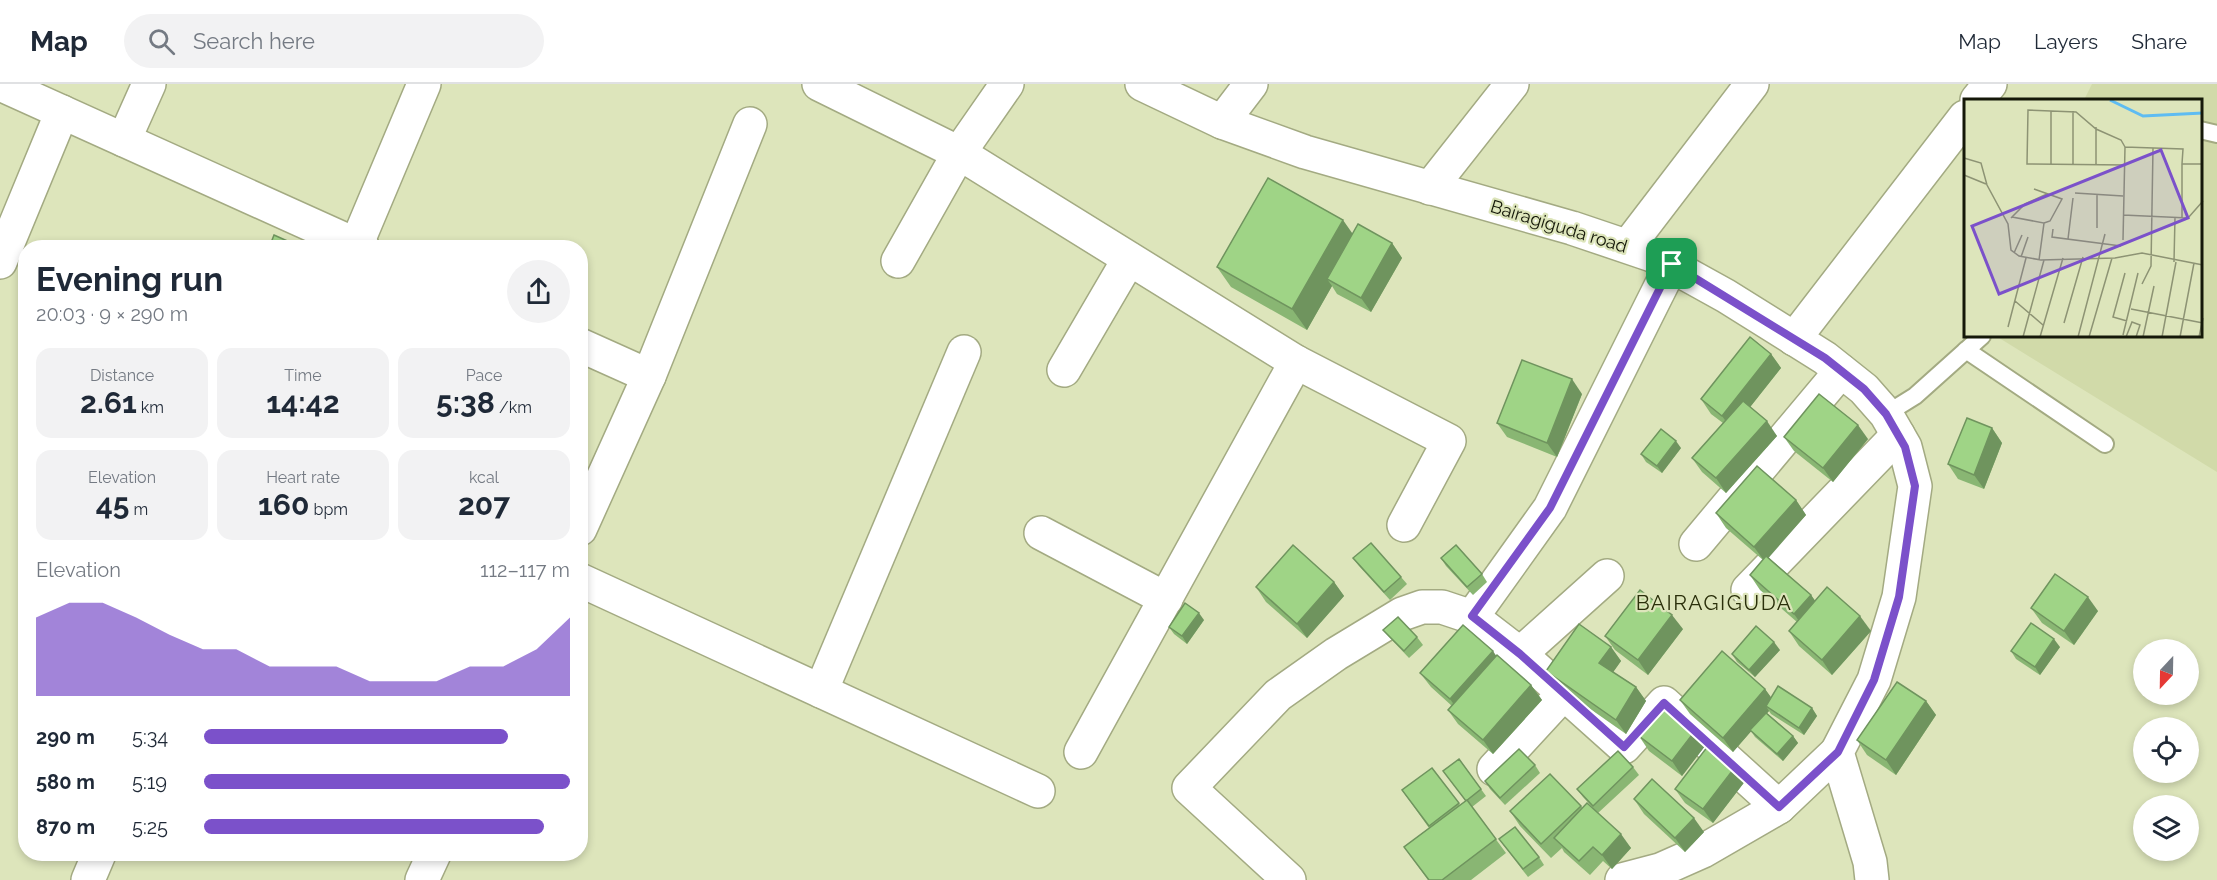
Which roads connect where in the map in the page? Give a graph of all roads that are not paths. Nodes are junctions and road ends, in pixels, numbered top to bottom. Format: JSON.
{"nodes":[{"id":1,"x":0,"y":84,"type":"edge"},
{"id":2,"x":149,"y":84,"type":"edge"},
{"id":3,"x":424,"y":84,"type":"edge"},
{"id":4,"x":819,"y":84,"type":"edge"},
{"id":5,"x":1007,"y":84,"type":"edge"},
{"id":6,"x":1142,"y":84,"type":"edge"},
{"id":7,"x":1251,"y":84,"type":"edge"},
{"id":8,"x":1512,"y":84,"type":"edge"},
{"id":9,"x":1752,"y":84,"type":"edge"},
{"id":10,"x":1990,"y":84,"type":"edge"},
{"id":11,"x":1978,"y":99,"type":"edge"},
{"id":12,"x":62,"y":112,"type":"junction"},
{"id":13,"x":1964,"y":118,"type":"edge"},
{"id":14,"x":1222,"y":122,"type":"junction"},
{"id":15,"x":750,"y":124,"type":"dead end"},
{"id":16,"x":2202,"y":130,"type":"edge"},
{"id":17,"x":2217,"y":134,"type":"edge"},
{"id":18,"x":124,"y":140,"type":"junction"},
{"id":19,"x":959,"y":153,"type":"junction"},
{"id":20,"x":1430,"y":188,"type":"junction"},
{"id":21,"x":345,"y":240,"type":"edge"},
{"id":22,"x":360,"y":240,"type":"edge"},
{"id":23,"x":1628,"y":246,"type":"junction"},
{"id":24,"x":1129,"y":259,"type":"junction"},
{"id":25,"x":898,"y":261,"type":"dead end"},
{"id":26,"x":0,"y":262,"type":"edge"},
{"id":27,"x":1672,"y":264,"type":"junction"},
{"id":28,"x":1980,"y":338,"type":"edge"},
{"id":29,"x":1794,"y":339,"type":"junction"},
{"id":30,"x":588,"y":349,"type":"edge"},
{"id":31,"x":1966,"y":350,"type":"junction"},
{"id":32,"x":964,"y":352,"type":"dead end"},
{"id":33,"x":1296,"y":362,"type":"junction"},
{"id":34,"x":1064,"y":370,"type":"dead end"},
{"id":35,"x":1841,"y":372,"type":"junction"},
{"id":36,"x":649,"y":376,"type":"junction"},
{"id":37,"x":1892,"y":424,"type":"junction"},
{"id":38,"x":2105,"y":444,"type":"dead end"},
{"id":39,"x":588,"y":511,"type":"edge"},
{"id":40,"x":1404,"y":525,"type":"dead end"},
{"id":41,"x":1041,"y":533,"type":"dead end"},
{"id":42,"x":1696,"y":544,"type":"dead end"},
{"id":43,"x":1607,"y":576,"type":"dead end"},
{"id":44,"x":588,"y":584,"type":"edge"},
{"id":45,"x":1748,"y":590,"type":"edge"},
{"id":46,"x":1166,"y":599,"type":"junction"},
{"id":47,"x":1472,"y":616,"type":"junction"},
{"id":48,"x":1520,"y":654,"type":"junction"},
{"id":49,"x":821,"y":691,"type":"junction"},
{"id":50,"x":1564,"y":693,"type":"junction"},
{"id":51,"x":1081,"y":752,"type":"dead end"},
{"id":52,"x":1838,"y":752,"type":"junction"},
{"id":53,"x":1494,"y":769,"type":"edge"},
{"id":54,"x":1038,"y":791,"type":"dead end"},
{"id":55,"x":1779,"y":807,"type":"junction"},
{"id":56,"x":96,"y":861,"type":"edge"},
{"id":57,"x":88,"y":880,"type":"edge"},
{"id":58,"x":1289,"y":880,"type":"edge"},
{"id":59,"x":1622,"y":880,"type":"edge"},
{"id":60,"x":1872,"y":880,"type":"edge"}],
"edges":[{"from":1,"to":12,"type":"street"},
{"from":2,"to":18,"type":"street"},
{"from":3,"to":22,"type":"street"},
{"from":4,"to":19,"type":"street"},
{"from":5,"to":19,"type":"street"},
{"from":6,"to":14,"type":"street","name":"Bairagiguda road"},
{"from":7,"to":14,"type":"street"},
{"from":8,"to":20,"type":"street"},
{"from":9,"to":23,"type":"street"},
{"from":10,"to":11,"type":"street"},
{"from":12,"to":18,"type":"street"},
{"from":12,"to":26,"type":"street"},
{"from":13,"to":29,"type":"street"},
{"from":14,"to":20,"type":"street","name":"Bairagiguda road"},
{"from":15,"to":36,"type":"street"},
{"from":16,"to":17,"type":"lane"},
{"from":18,"to":21,"type":"street"},
{"from":19,"to":24,"type":"street"},
{"from":19,"to":25,"type":"street"},
{"from":20,"to":23,"type":"street","name":"Bairagiguda road"},
{"from":23,"to":27,"type":"street","name":"Bairagiguda road"},
{"from":24,"to":33,"type":"street"},
{"from":24,"to":34,"type":"street"},
{"from":27,"to":29,"type":"street","name":"Bairagiguda road"},
{"from":27,"to":47,"type":"street"},
{"from":28,"to":31,"type":"lane"},
{"from":29,"to":35,"type":"street","name":"Bairagiguda road"},
{"from":30,"to":36,"type":"street"},
{"from":31,"to":37,"type":"lane"},
{"from":31,"to":38,"type":"lane"},
{"from":32,"to":49,"type":"street"},
{"from":33,"to":40,"type":"street"},
{"from":33,"to":46,"type":"street"},
{"from":35,"to":37,"type":"street","name":"Bairagiguda road"},
{"from":35,"to":42,"type":"street"},
{"from":36,"to":39,"type":"street"},
{"from":37,"to":45,"type":"street"},
{"from":37,"to":52,"type":"street","name":"Bairagiguda road"},
{"from":41,"to":46,"type":"street"},
{"from":43,"to":48,"type":"street"},
{"from":44,"to":49,"type":"street"},
{"from":46,"to":51,"type":"street"},
{"from":47,"to":48,"type":"street"},
{"from":47,"to":58,"type":"street"},
{"from":48,"to":50,"type":"street"},
{"from":49,"to":54,"type":"street"},
{"from":50,"to":53,"type":"street"},
{"from":50,"to":55,"type":"street"},
{"from":52,"to":55,"type":"street"},
{"from":52,"to":60,"type":"street"},
{"from":55,"to":59,"type":"street"},
{"from":56,"to":57,"type":"street"}]}
